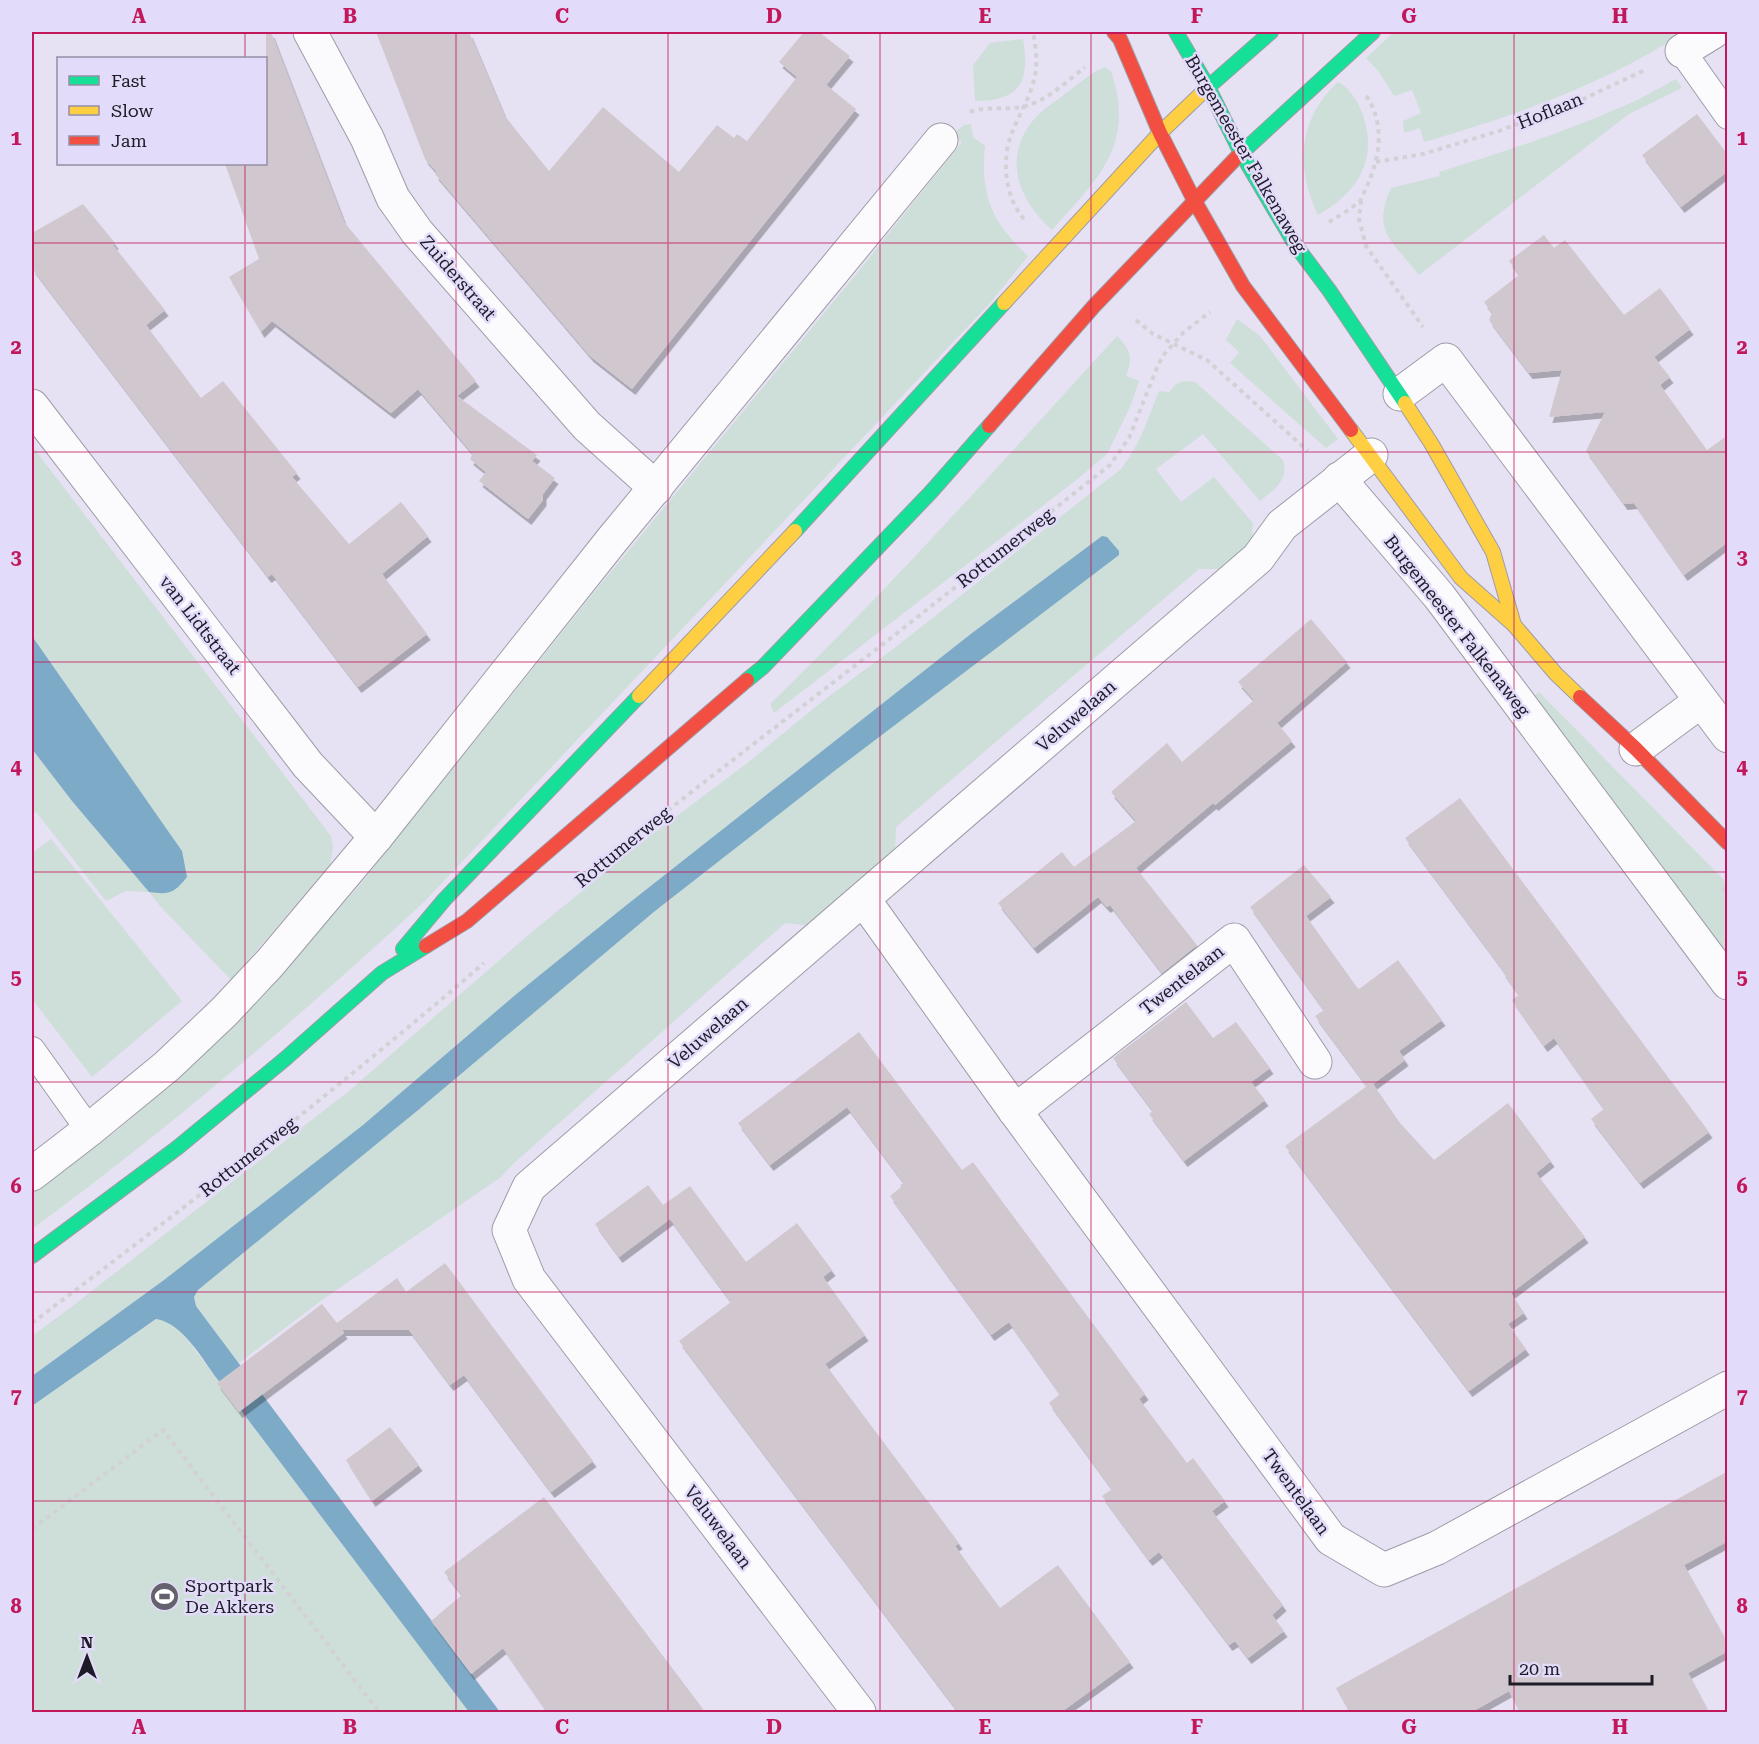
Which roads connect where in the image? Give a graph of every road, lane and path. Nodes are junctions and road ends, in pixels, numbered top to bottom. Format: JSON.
{"nodes":[{"id":1,"x":310,"y":32,"type":"edge"},
{"id":2,"x":1033,"y":32,"type":"edge"},
{"id":3,"x":1114,"y":32,"type":"edge"},
{"id":4,"x":1176,"y":32,"type":"edge"},
{"id":5,"x":1271,"y":32,"type":"edge"},
{"id":6,"x":1374,"y":32,"type":"edge"},
{"id":7,"x":1713,"y":32,"type":"edge"},
{"id":8,"x":1682,"y":51,"type":"junction"},
{"id":9,"x":1092,"y":62,"type":"dead end"},
{"id":10,"x":1208,"y":87,"type":"junction"},
{"id":11,"x":1363,"y":92,"type":"dead end"},
{"id":12,"x":1024,"y":107,"type":"junction"},
{"id":13,"x":967,"y":113,"type":"dead end"},
{"id":14,"x":1728,"y":116,"type":"edge"},
{"id":15,"x":1160,"y":133,"type":"junction"},
{"id":16,"x":941,"y":140,"type":"dead end"},
{"id":17,"x":1241,"y":153,"type":"junction"},
{"id":18,"x":1376,"y":162,"type":"junction"},
{"id":19,"x":1194,"y":200,"type":"junction"},
{"id":20,"x":1361,"y":200,"type":"junction"},
{"id":21,"x":1030,"y":225,"type":"dead end"},
{"id":22,"x":1323,"y":226,"type":"dead end"},
{"id":23,"x":1212,"y":310,"type":"dead end"},
{"id":24,"x":1136,"y":320,"type":"dead end"},
{"id":25,"x":1174,"y":342,"type":"junction"},
{"id":26,"x":1446,"y":360,"type":"junction"},
{"id":27,"x":1400,"y":394,"type":"junction"},
{"id":28,"x":32,"y":406,"type":"edge"},
{"id":29,"x":1371,"y":455,"type":"junction"},
{"id":30,"x":1339,"y":479,"type":"junction"},
{"id":31,"x":656,"y":488,"type":"junction"},
{"id":32,"x":1514,"y":625,"type":"junction"},
{"id":33,"x":1701,"y":701,"type":"junction"},
{"id":34,"x":1728,"y":736,"type":"edge"},
{"id":35,"x":1636,"y":749,"type":"junction"},
{"id":36,"x":376,"y":837,"type":"junction"},
{"id":37,"x":1728,"y":843,"type":"edge"},
{"id":38,"x":623,"y":846,"type":"dead end"},
{"id":39,"x":864,"y":900,"type":"junction"},
{"id":40,"x":485,"y":962,"type":"dead end"},
{"id":41,"x":382,"y":973,"type":"junction"},
{"id":42,"x":1728,"y":983,"type":"edge"},
{"id":43,"x":32,"y":1050,"type":"edge"},
{"id":44,"x":1315,"y":1062,"type":"dead end"},
{"id":45,"x":1016,"y":1111,"type":"junction"},
{"id":46,"x":89,"y":1130,"type":"junction"},
{"id":47,"x":32,"y":1174,"type":"edge"},
{"id":48,"x":32,"y":1256,"type":"edge"},
{"id":49,"x":32,"y":1323,"type":"edge"},
{"id":50,"x":1728,"y":1388,"type":"edge"},
{"id":51,"x":32,"y":1528,"type":"edge"},
{"id":52,"x":378,"y":1713,"type":"edge"},
{"id":53,"x":859,"y":1713,"type":"edge"}],
"edges":[{"from":1,"to":31,"type":"street","name":"Zuiderstraat"},
{"from":2,"to":12,"type":"path"},
{"from":3,"to":15,"type":"main road","name":"Burgemeester Falkenaweg"},
{"from":4,"to":10,"type":"main road","name":"Burgemeester Falkenaweg"},
{"from":5,"to":10,"type":"main road"},
{"from":6,"to":17,"type":"main road"},
{"from":7,"to":8,"type":"street"},
{"from":8,"to":14,"type":"lane"},
{"from":8,"to":18,"type":"path","name":"Hoflaan"},
{"from":9,"to":12,"type":"path"},
{"from":10,"to":15,"type":"main road"},
{"from":10,"to":17,"type":"main road","name":"Burgemeester Falkenaweg"},
{"from":11,"to":18,"type":"path"},
{"from":12,"to":13,"type":"path"},
{"from":12,"to":21,"type":"path"},
{"from":15,"to":19,"type":"main road","name":"Burgemeester Falkenaweg"},
{"from":15,"to":41,"type":"main road"},
{"from":16,"to":31,"type":"street"},
{"from":17,"to":19,"type":"main road"},
{"from":17,"to":27,"type":"main road","name":"Burgemeester Falkenaweg"},
{"from":18,"to":20,"type":"path"},
{"from":19,"to":29,"type":"main road","name":"Burgemeester Falkenaweg"},
{"from":19,"to":41,"type":"main road"},
{"from":20,"to":22,"type":"path"},
{"from":20,"to":26,"type":"path"},
{"from":23,"to":25,"type":"path","name":"Rottumerweg"},
{"from":24,"to":25,"type":"path"},
{"from":25,"to":30,"type":"path"},
{"from":25,"to":38,"type":"path","name":"Rottumerweg"},
{"from":26,"to":27,"type":"street"},
{"from":26,"to":33,"type":"street"},
{"from":27,"to":32,"type":"main road","name":"Burgemeester Falkenaweg"},
{"from":28,"to":36,"type":"street","name":"van Lidtstraat"},
{"from":29,"to":30,"type":"street","name":"Veluwelaan"},
{"from":29,"to":32,"type":"main road","name":"Burgemeester Falkenaweg"},
{"from":30,"to":39,"type":"street","name":"Veluwelaan"},
{"from":30,"to":42,"type":"street","name":"Burgemeester Falkenaweg"},
{"from":31,"to":36,"type":"street"},
{"from":32,"to":35,"type":"main road","name":"Burgemeester Falkenaweg"},
{"from":33,"to":34,"type":"street"},
{"from":33,"to":35,"type":"street"},
{"from":35,"to":37,"type":"main road","name":"Burgemeester Falkenaweg"},
{"from":36,"to":46,"type":"street"},
{"from":39,"to":45,"type":"street","name":"Twentelaan"},
{"from":39,"to":53,"type":"street","name":"Veluwelaan"},
{"from":40,"to":49,"type":"path","name":"Rottumerweg"},
{"from":41,"to":48,"type":"main road"},
{"from":43,"to":46,"type":"lane"},
{"from":44,"to":45,"type":"street","name":"Twentelaan"},
{"from":45,"to":50,"type":"street","name":"Twentelaan"},
{"from":46,"to":47,"type":"street"},
{"from":51,"to":52,"type":"path"}]}
